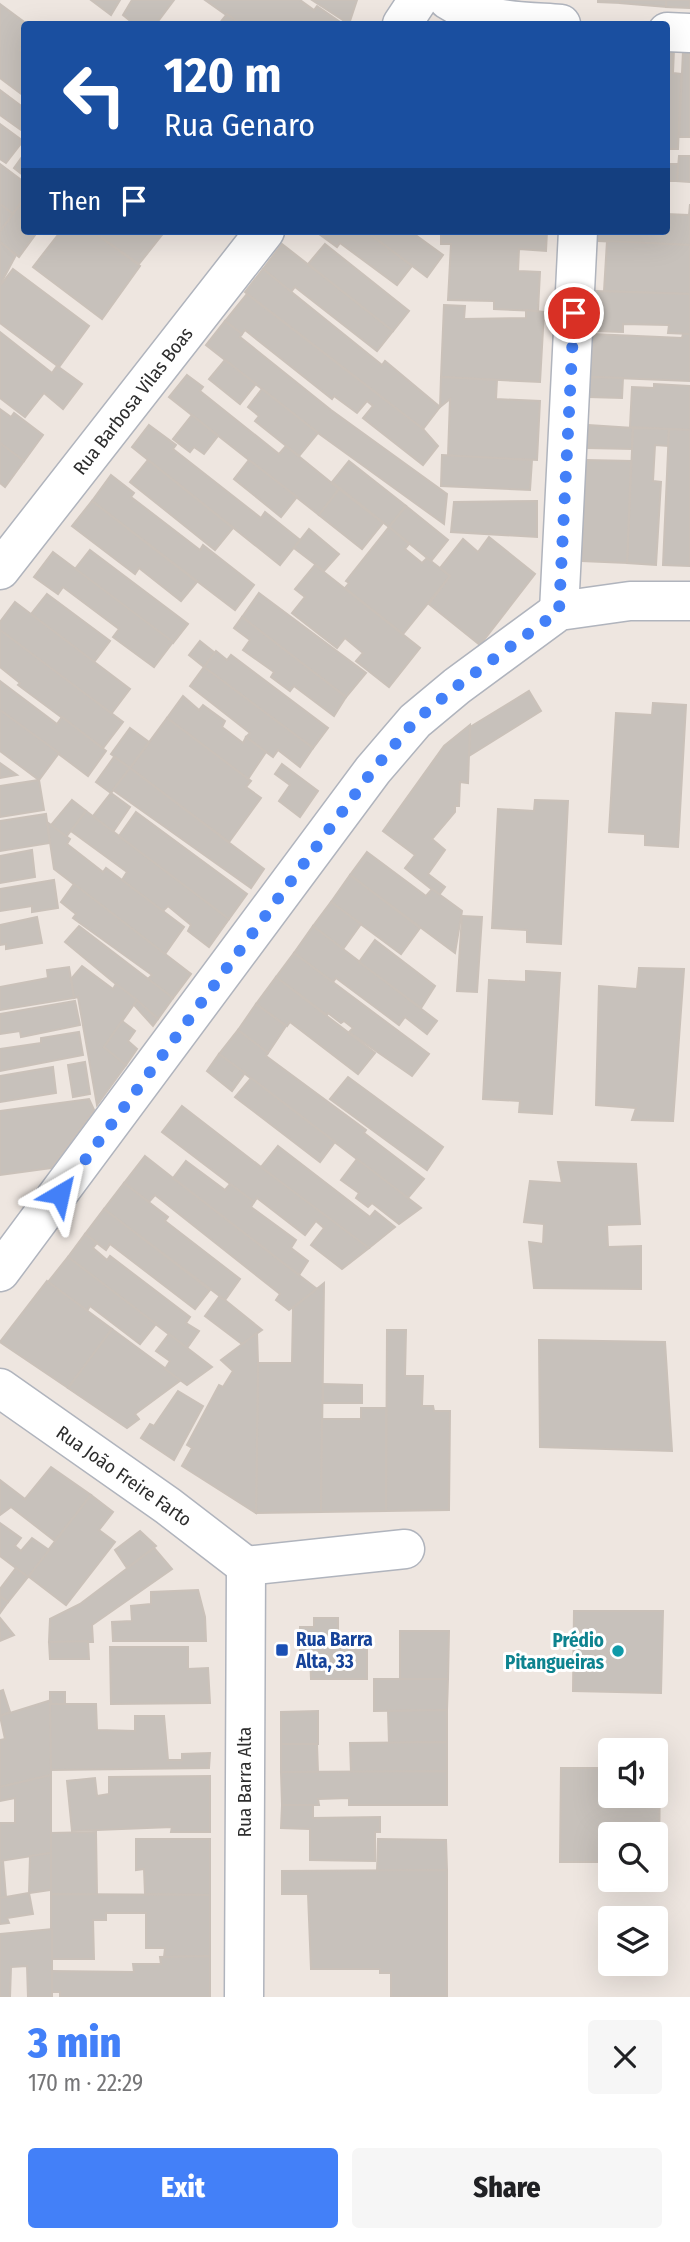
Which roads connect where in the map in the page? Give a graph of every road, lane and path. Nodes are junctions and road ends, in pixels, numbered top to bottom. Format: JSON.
{"nodes":[{"id":1,"x":418,"y":0,"type":"edge"},
{"id":2,"x":456,"y":5,"type":"edge"},
{"id":3,"x":404,"y":21,"type":"edge"},
{"id":4,"x":528,"y":21,"type":"edge"},
{"id":5,"x":670,"y":32,"type":"edge"},
{"id":6,"x":690,"y":33,"type":"edge"},
{"id":7,"x":262,"y":235,"type":"edge"},
{"id":8,"x":578,"y":235,"type":"edge"},
{"id":9,"x":0,"y":570,"type":"edge"},
{"id":10,"x":690,"y":601,"type":"edge"},
{"id":11,"x":559,"y":611,"type":"junction"},
{"id":12,"x":0,"y":1272,"type":"edge"},
{"id":13,"x":0,"y":1388,"type":"edge"},
{"id":14,"x":405,"y":1549,"type":"dead end"},
{"id":15,"x":246,"y":1566,"type":"junction"},
{"id":16,"x":244,"y":1997,"type":"edge"}],
"edges":[{"from":1,"to":3,"type":"street"},
{"from":2,"to":4,"type":"street"},
{"from":5,"to":6,"type":"street"},
{"from":7,"to":9,"type":"street","name":"Rua Barbosa Vilas Boas"},
{"from":8,"to":11,"type":"street"},
{"from":10,"to":11,"type":"street"},
{"from":11,"to":12,"type":"street"},
{"from":13,"to":15,"type":"street","name":"Rua João Freire Farto"},
{"from":14,"to":15,"type":"street"},
{"from":15,"to":16,"type":"street","name":"Rua Barra Alta"}]}
